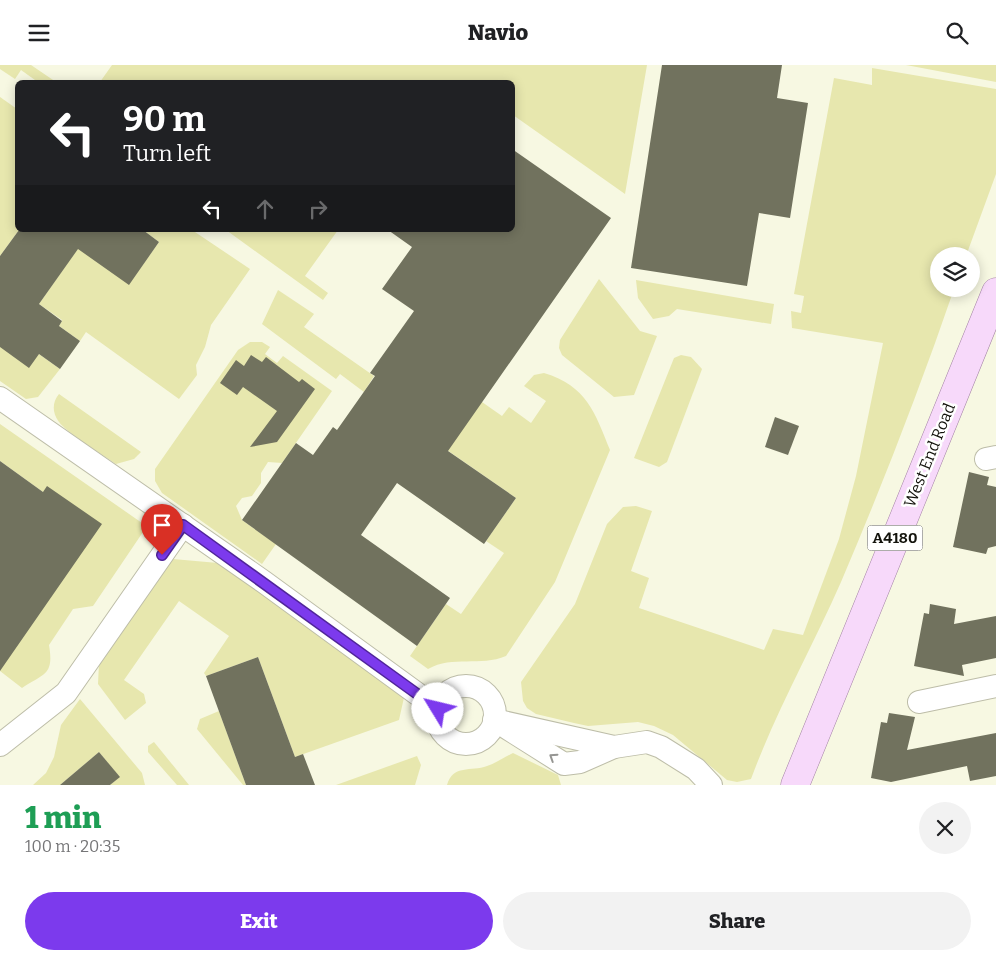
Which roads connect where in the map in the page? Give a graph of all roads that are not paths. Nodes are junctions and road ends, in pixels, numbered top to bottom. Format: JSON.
{"nodes":[{"id":1,"x":996,"y":291,"type":"edge"},
{"id":2,"x":0,"y":398,"type":"edge"},
{"id":3,"x":183,"y":525,"type":"junction"},
{"id":4,"x":996,"y":686,"type":"edge"},
{"id":5,"x":919,"y":703,"type":"dead end"},
{"id":6,"x":438,"y":709,"type":"junction"},
{"id":7,"x":494,"y":720,"type":"junction"},
{"id":8,"x":0,"y":745,"type":"edge"},
{"id":9,"x":711,"y":785,"type":"edge"},
{"id":10,"x":795,"y":785,"type":"edge"}],
"edges":[{"from":1,"to":10,"type":"main road","name":"West End Road","number":"A4180"},
{"from":2,"to":3,"type":"street"},
{"from":3,"to":6,"type":"street"},
{"from":3,"to":8,"type":"street"},
{"from":4,"to":5,"type":"street"},
{"from":6,"to":7,"type":"street"},
{"from":6,"to":7,"type":"street"},
{"from":7,"to":9,"type":"street"}]}
